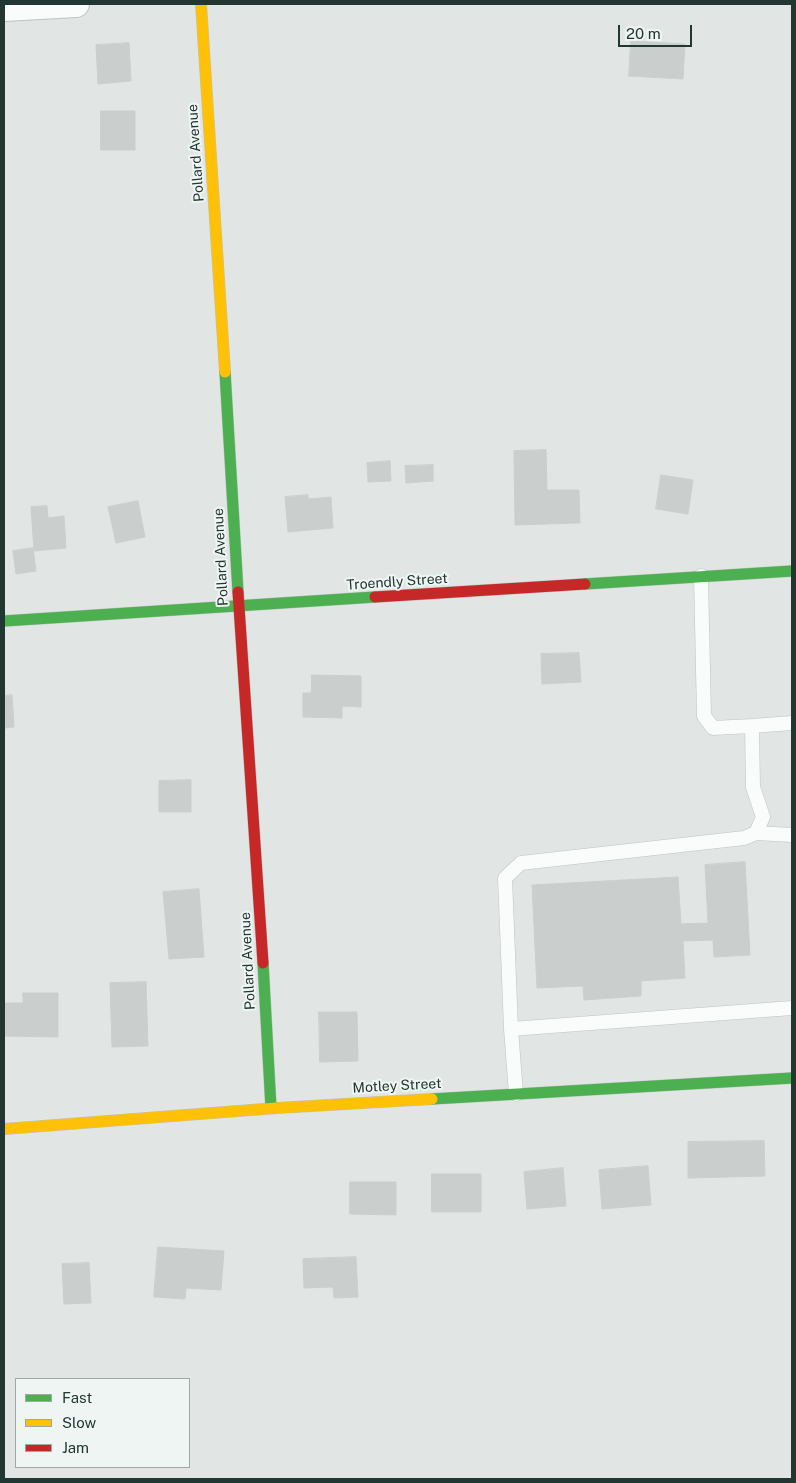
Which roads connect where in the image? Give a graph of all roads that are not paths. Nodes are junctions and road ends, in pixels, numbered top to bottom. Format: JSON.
{"nodes":[{"id":1,"x":76,"y":4,"type":"edge"},
{"id":2,"x":201,"y":4,"type":"edge"},
{"id":3,"x":4,"y":8,"type":"edge"},
{"id":4,"x":792,"y":571,"type":"edge"},
{"id":5,"x":701,"y":576,"type":"junction"},
{"id":6,"x":239,"y":607,"type":"junction"},
{"id":7,"x":4,"y":621,"type":"edge"},
{"id":8,"x":792,"y":723,"type":"edge"},
{"id":9,"x":752,"y":726,"type":"junction"},
{"id":10,"x":756,"y":834,"type":"junction"},
{"id":11,"x":792,"y":835,"type":"edge"},
{"id":12,"x":792,"y":1008,"type":"edge"},
{"id":13,"x":511,"y":1029,"type":"junction"},
{"id":14,"x":792,"y":1078,"type":"edge"},
{"id":15,"x":516,"y":1094,"type":"junction"},
{"id":16,"x":271,"y":1108,"type":"junction"},
{"id":17,"x":4,"y":1129,"type":"edge"}],
"edges":[{"from":1,"to":3,"type":"street"},
{"from":2,"to":6,"type":"street","name":"Pollard Avenue"},
{"from":4,"to":5,"type":"street","name":"Troendly Street"},
{"from":5,"to":6,"type":"street","name":"Troendly Street"},
{"from":5,"to":9,"type":"lane"},
{"from":6,"to":7,"type":"street","name":"Troendly Street"},
{"from":6,"to":16,"type":"street","name":"Pollard Avenue"},
{"from":8,"to":9,"type":"lane"},
{"from":9,"to":10,"type":"lane"},
{"from":10,"to":11,"type":"lane"},
{"from":10,"to":13,"type":"lane"},
{"from":12,"to":13,"type":"lane"},
{"from":13,"to":15,"type":"lane"},
{"from":14,"to":15,"type":"street","name":"Motley Street"},
{"from":15,"to":16,"type":"street","name":"Motley Street"},
{"from":16,"to":17,"type":"street","name":"Motley Street"}]}
